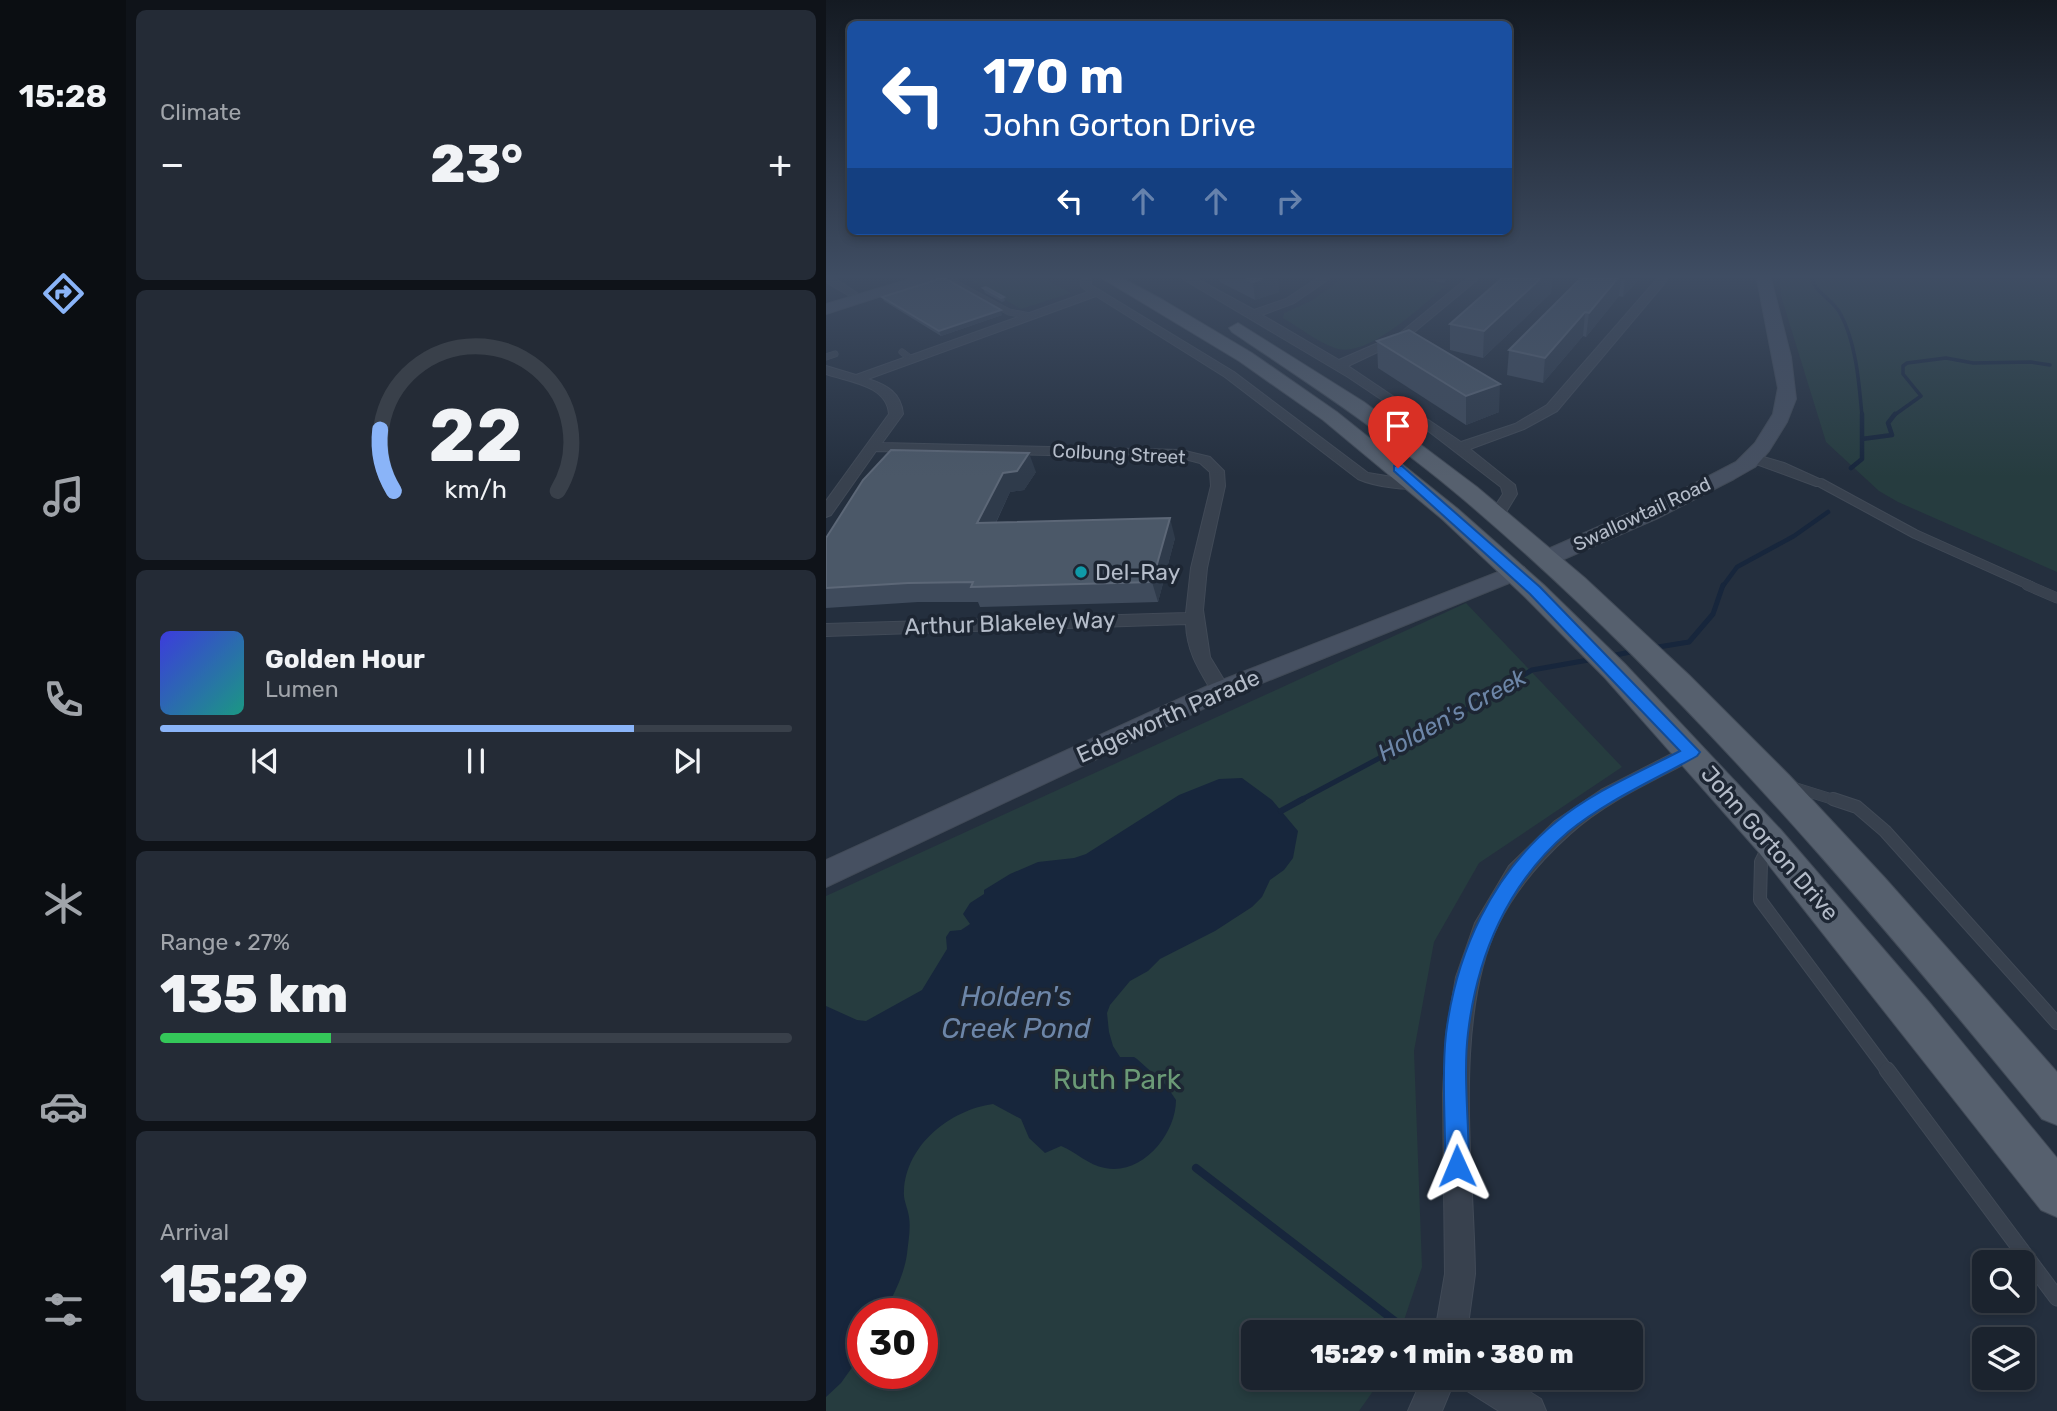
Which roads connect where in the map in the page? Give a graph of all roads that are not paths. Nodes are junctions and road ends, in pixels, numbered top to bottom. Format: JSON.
{"nodes":[{"id":1,"x":938,"y":345,"type":"edge"},
{"id":2,"x":1227,"y":345,"type":"edge"},
{"id":3,"x":1266,"y":345,"type":"edge"},
{"id":4,"x":1305,"y":345,"type":"edge"},
{"id":5,"x":1383,"y":345,"type":"edge"},
{"id":6,"x":1606,"y":345,"type":"edge"},
{"id":7,"x":1779,"y":345,"type":"edge"},
{"id":8,"x":835,"y":354,"type":"dead end"},
{"id":9,"x":826,"y":357,"type":"edge"},
{"id":10,"x":1339,"y":365,"type":"junction"},
{"id":11,"x":826,"y":370,"type":"edge"},
{"id":12,"x":855,"y":380,"type":"junction"},
{"id":13,"x":873,"y":447,"type":"junction"},
{"id":14,"x":1461,"y":447,"type":"junction"},
{"id":15,"x":1753,"y":458,"type":"junction"},
{"id":16,"x":1821,"y":483,"type":"joint"},
{"id":17,"x":826,"y":512,"type":"edge"},
{"id":18,"x":1498,"y":514,"type":"junction"},
{"id":19,"x":1547,"y":558,"type":"junction"},
{"id":20,"x":1516,"y":572,"type":"junction"},
{"id":21,"x":2057,"y":598,"type":"edge"},
{"id":22,"x":1194,"y":618,"type":"junction"},
{"id":23,"x":826,"y":630,"type":"edge"},
{"id":24,"x":1220,"y":690,"type":"junction"},
{"id":25,"x":1691,"y":752,"type":"junction"},
{"id":26,"x":1775,"y":781,"type":"junction"},
{"id":27,"x":1771,"y":842,"type":"junction"},
{"id":28,"x":826,"y":874,"type":"edge"},
{"id":29,"x":2057,"y":1023,"type":"edge"},
{"id":30,"x":2057,"y":1104,"type":"edge"},
{"id":31,"x":2057,"y":1194,"type":"edge"},
{"id":32,"x":2057,"y":1298,"type":"edge"},
{"id":33,"x":1453,"y":1320,"type":"edge"},
{"id":34,"x":1434,"y":1390,"type":"edge"},
{"id":35,"x":1496,"y":1390,"type":"edge"},
{"id":36,"x":1425,"y":1411,"type":"edge"},
{"id":37,"x":1529,"y":1411,"type":"edge"}],
"edges":[{"from":1,"to":12,"type":"street"},
{"from":2,"to":20,"type":"main road","name":"John Gorton Drive"},
{"from":3,"to":18,"type":"main road","name":"John Gorton Drive"},
{"from":4,"to":10,"type":"street"},
{"from":5,"to":10,"type":"street"},
{"from":6,"to":14,"type":"street"},
{"from":7,"to":15,"type":"street","name":"Swallowtail Road"},
{"from":8,"to":9,"type":"lane"},
{"from":10,"to":14,"type":"street"},
{"from":11,"to":12,"type":"street"},
{"from":12,"to":13,"type":"street"},
{"from":13,"to":17,"type":"street"},
{"from":13,"to":22,"type":"street","name":"Colbung Street"},
{"from":14,"to":18,"type":"street"},
{"from":15,"to":16,"type":"street"},
{"from":15,"to":19,"type":"street","name":"Swallowtail Road"},
{"from":16,"to":21,"type":"lane"},
{"from":18,"to":19,"type":"main road","name":"John Gorton Drive"},
{"from":19,"to":26,"type":"main road","name":"John Gorton Drive"},
{"from":20,"to":24,"type":"street","name":"Edgeworth Parade"},
{"from":20,"to":25,"type":"main road","name":"John Gorton Drive"},
{"from":22,"to":23,"type":"street","name":"Arthur Blakeley Way"},
{"from":22,"to":24,"type":"street","name":"Colbung Street"},
{"from":24,"to":28,"type":"street","name":"Edgeworth Parade"},
{"from":25,"to":27,"type":"main road","name":"John Gorton Drive"},
{"from":25,"to":33,"type":"street"},
{"from":26,"to":29,"type":"lane"},
{"from":26,"to":30,"type":"main road","name":"John Gorton Drive"},
{"from":27,"to":31,"type":"main road","name":"John Gorton Drive"},
{"from":27,"to":32,"type":"lane"},
{"from":34,"to":36,"type":"street"},
{"from":35,"to":37,"type":"street"}]}
